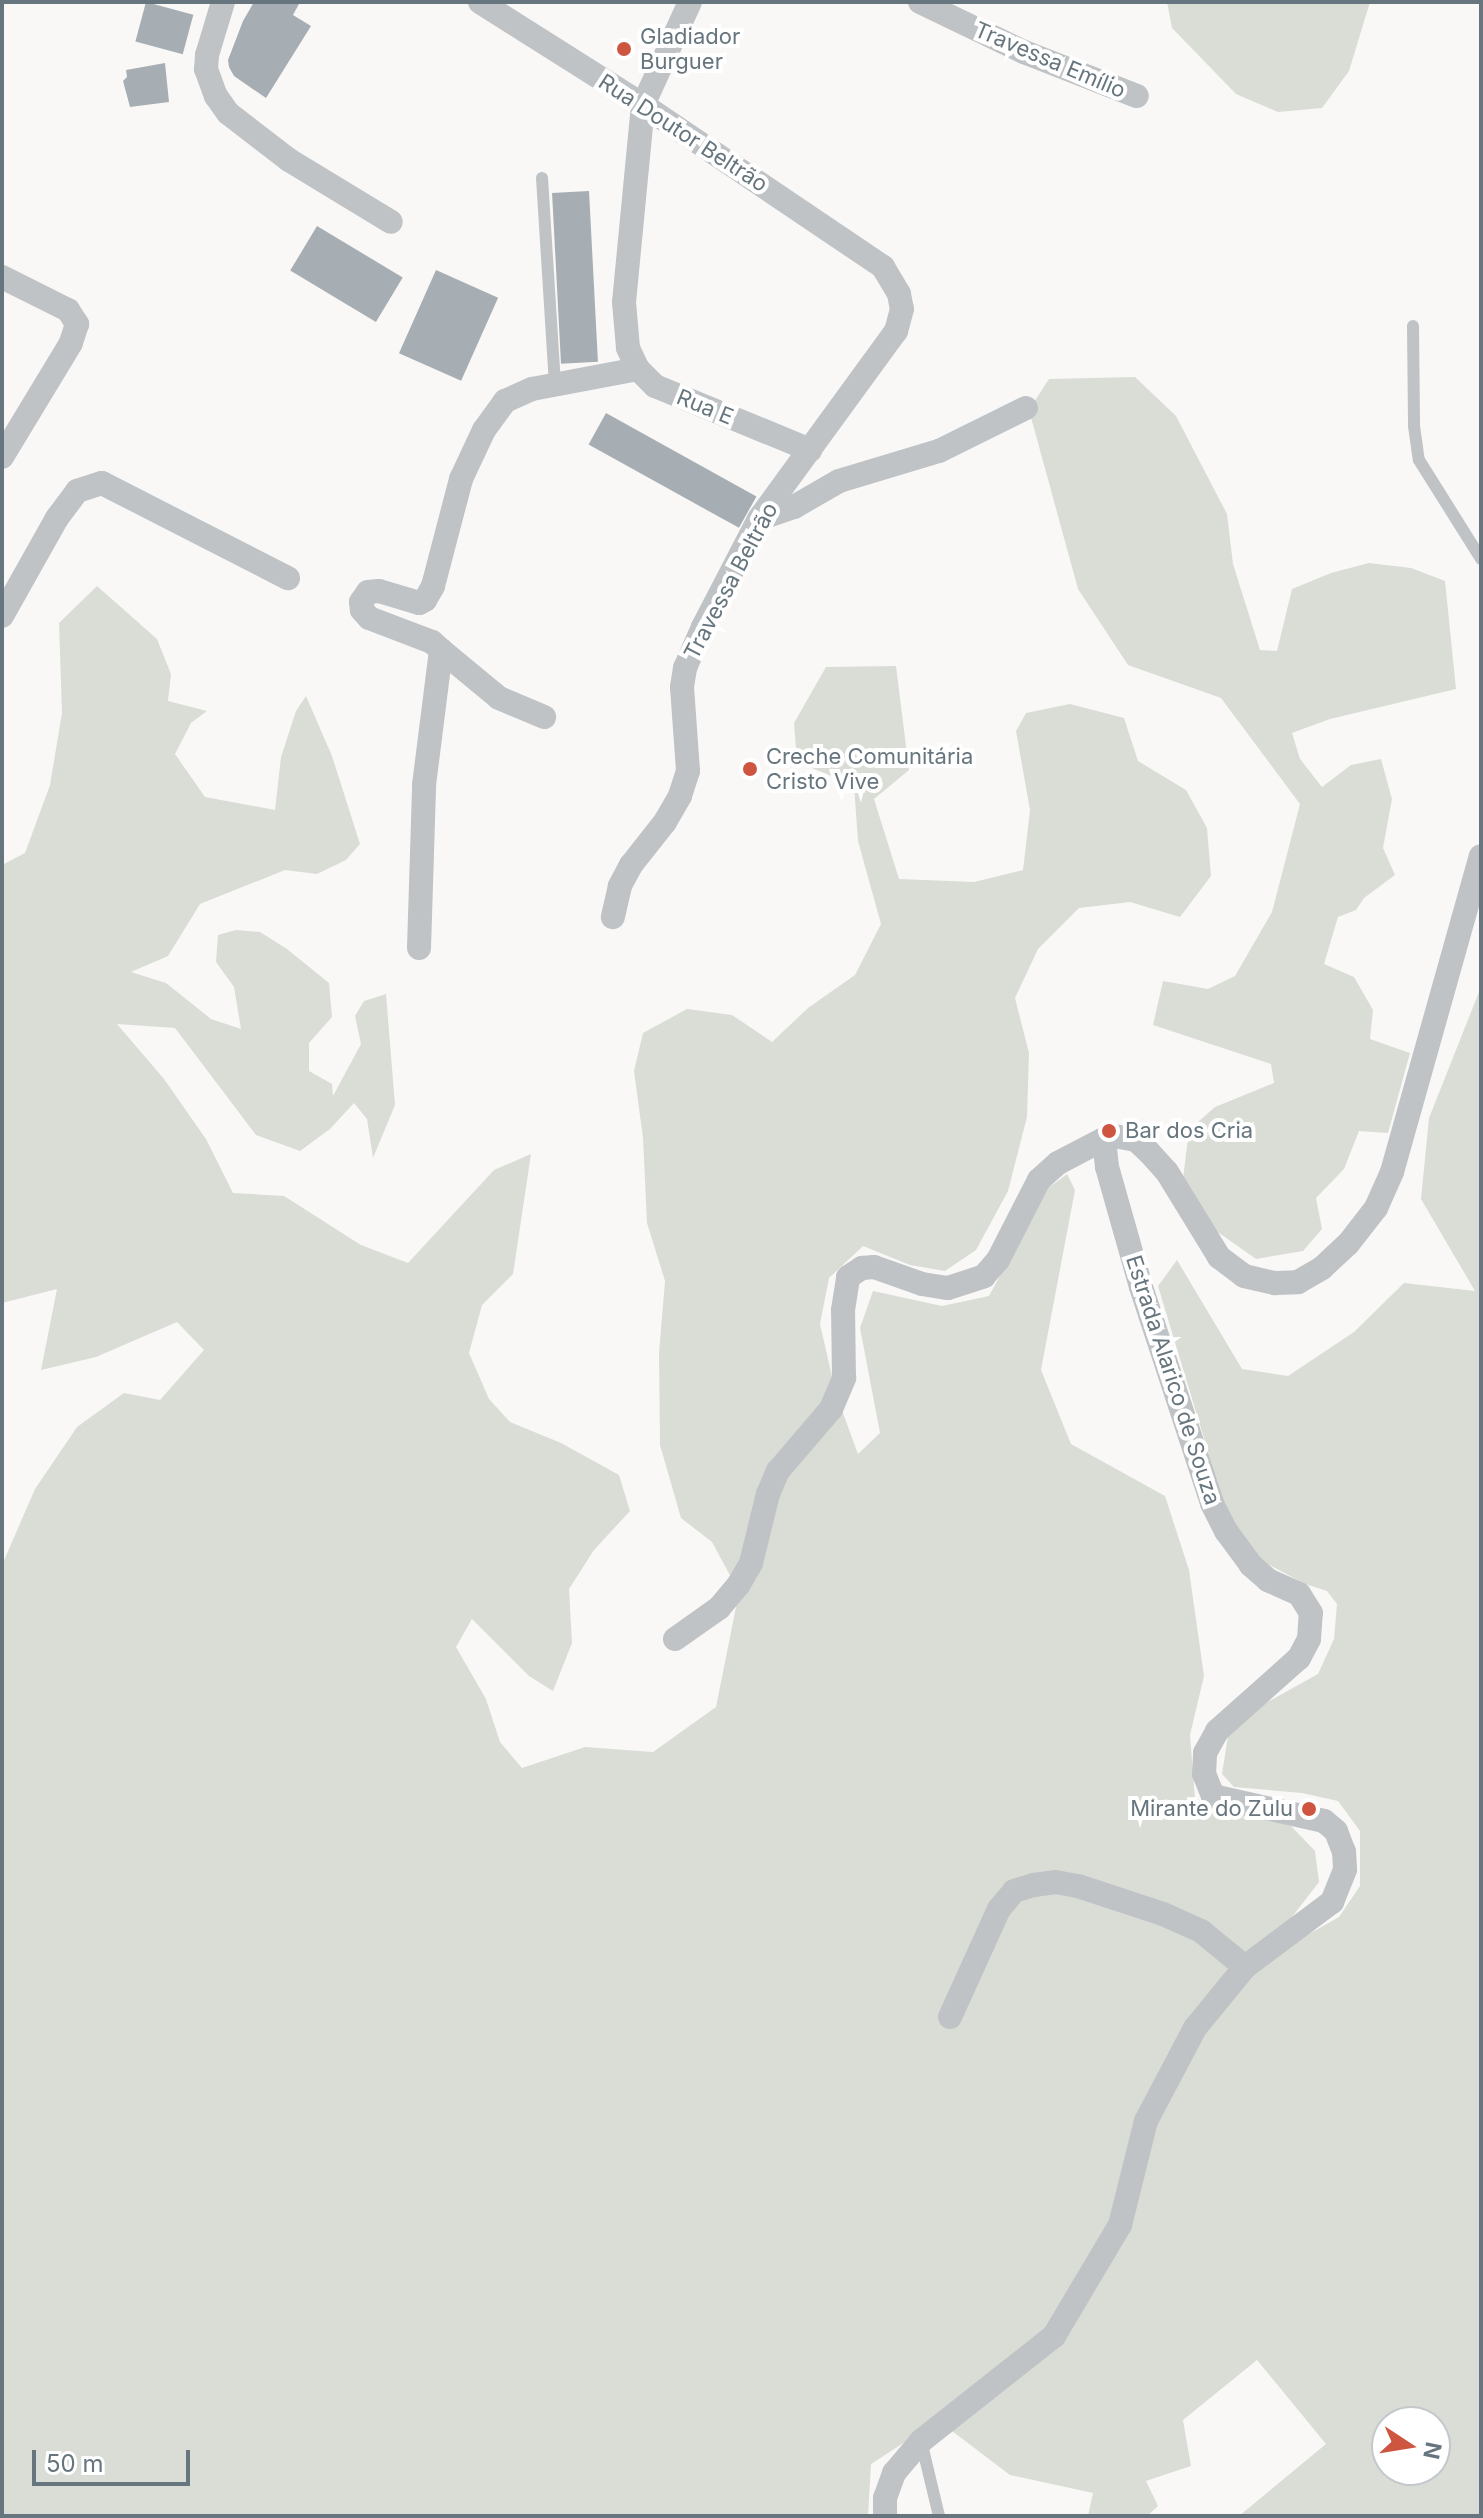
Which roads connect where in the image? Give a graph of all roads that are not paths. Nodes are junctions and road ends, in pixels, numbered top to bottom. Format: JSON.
{"nodes":[{"id":1,"x":223,"y":2,"type":"edge"},
{"id":2,"x":480,"y":2,"type":"edge"},
{"id":3,"x":690,"y":2,"type":"edge"},
{"id":4,"x":920,"y":2,"type":"edge"},
{"id":5,"x":1137,"y":96,"type":"dead end"},
{"id":6,"x":643,"y":105,"type":"junction"},
{"id":7,"x":542,"y":178,"type":"dead end"},
{"id":8,"x":391,"y":222,"type":"dead end"},
{"id":9,"x":883,"y":267,"type":"joint"},
{"id":10,"x":6,"y":288,"type":"edge"},
{"id":11,"x":1413,"y":326,"type":"dead end"},
{"id":12,"x":638,"y":369,"type":"junction"},
{"id":13,"x":555,"y":385,"type":"junction"},
{"id":14,"x":1026,"y":408,"type":"dead end"},
{"id":15,"x":810,"y":450,"type":"junction"},
{"id":16,"x":2,"y":457,"type":"edge"},
{"id":17,"x":759,"y":519,"type":"junction"},
{"id":18,"x":1481,"y":559,"type":"edge"},
{"id":19,"x":288,"y":578,"type":"dead end"},
{"id":20,"x":5,"y":599,"type":"edge"},
{"id":21,"x":441,"y":650,"type":"junction"},
{"id":22,"x":544,"y":717,"type":"dead end"},
{"id":23,"x":1481,"y":856,"type":"edge"},
{"id":24,"x":613,"y":917,"type":"dead end"},
{"id":25,"x":419,"y":948,"type":"dead end"},
{"id":26,"x":1104,"y":1139,"type":"junction"},
{"id":27,"x":675,"y":1639,"type":"dead end"},
{"id":28,"x":1245,"y":1967,"type":"junction"},
{"id":29,"x":950,"y":2017,"type":"dead end"},
{"id":30,"x":921,"y":2441,"type":"junction"},
{"id":31,"x":885,"y":2516,"type":"edge"},
{"id":32,"x":939,"y":2516,"type":"edge"}],
"edges":[{"from":1,"to":8,"type":"street"},
{"from":2,"to":6,"type":"street","name":"Rua Doutor Beltrão"},
{"from":3,"to":6,"type":"street"},
{"from":4,"to":5,"type":"street","name":"Travessa Emílio"},
{"from":6,"to":9,"type":"street","name":"Rua Doutor Beltrão"},
{"from":6,"to":12,"type":"street"},
{"from":7,"to":13,"type":"lane"},
{"from":9,"to":15,"type":"street","name":"Travessa Beltrão"},
{"from":10,"to":16,"type":"street"},
{"from":11,"to":18,"type":"lane"},
{"from":12,"to":13,"type":"street"},
{"from":12,"to":15,"type":"street","name":"Rua E"},
{"from":13,"to":21,"type":"street"},
{"from":14,"to":17,"type":"street"},
{"from":15,"to":17,"type":"street","name":"Travessa Beltrão"},
{"from":17,"to":24,"type":"street","name":"Travessa Beltrão"},
{"from":19,"to":20,"type":"street"},
{"from":21,"to":22,"type":"street"},
{"from":21,"to":25,"type":"street"},
{"from":23,"to":26,"type":"street"},
{"from":26,"to":27,"type":"street"},
{"from":26,"to":28,"type":"street","name":"Estrada Alarico de Souza"},
{"from":28,"to":29,"type":"street"},
{"from":28,"to":30,"type":"street","name":"Estrada Alarico de Souza"},
{"from":30,"to":31,"type":"street","name":"Estrada Alarico de Souza"},
{"from":30,"to":32,"type":"lane"}]}
